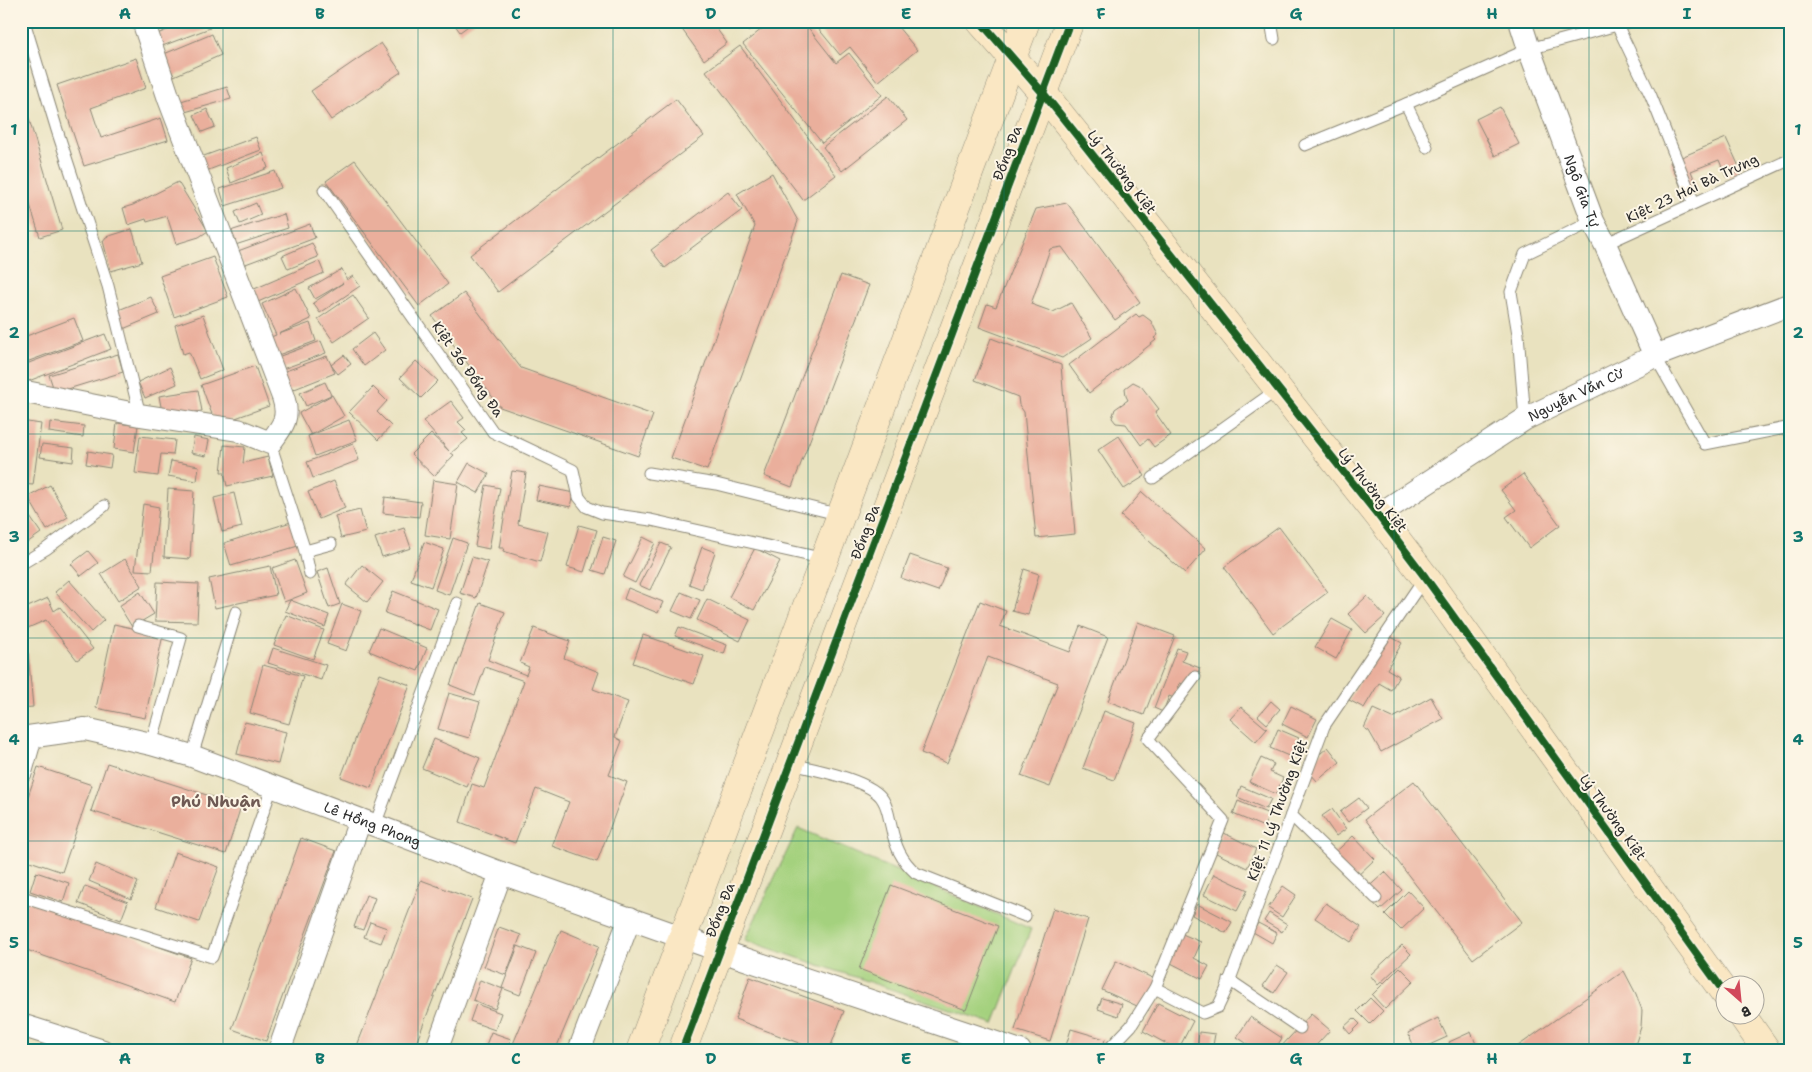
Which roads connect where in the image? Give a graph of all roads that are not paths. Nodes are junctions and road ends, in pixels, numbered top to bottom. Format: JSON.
{"nodes":[{"id":1,"x":24,"y":21,"type":"edge"},
{"id":2,"x":143,"y":21,"type":"edge"},
{"id":3,"x":980,"y":21,"type":"edge"},
{"id":4,"x":1026,"y":21,"type":"edge"},
{"id":5,"x":1070,"y":21,"type":"edge"},
{"id":6,"x":1271,"y":21,"type":"edge"},
{"id":7,"x":1520,"y":21,"type":"edge"},
{"id":8,"x":1632,"y":21,"type":"edge"},
{"id":9,"x":1617,"y":25,"type":"junction"},
{"id":10,"x":1274,"y":39,"type":"dead end"},
{"id":11,"x":1529,"y":49,"type":"junction"},
{"id":12,"x":1012,"y":57,"type":"junction"},
{"id":13,"x":1043,"y":93,"type":"junction"},
{"id":14,"x":1406,"y":104,"type":"junction"},
{"id":15,"x":1305,"y":145,"type":"dead end"},
{"id":16,"x":1427,"y":147,"type":"dead end"},
{"id":17,"x":1791,"y":160,"type":"edge"},
{"id":18,"x":324,"y":190,"type":"dead end"},
{"id":19,"x":1694,"y":203,"type":"junction"},
{"id":20,"x":1593,"y":221,"type":"junction"},
{"id":21,"x":1606,"y":244,"type":"junction"},
{"id":22,"x":1791,"y":304,"type":"edge"},
{"id":23,"x":1655,"y":356,"type":"junction"},
{"id":24,"x":1278,"y":389,"type":"junction"},
{"id":25,"x":21,"y":391,"type":"edge"},
{"id":26,"x":140,"y":415,"type":"junction"},
{"id":27,"x":1525,"y":419,"type":"junction"},
{"id":28,"x":1791,"y":427,"type":"edge"},
{"id":29,"x":270,"y":443,"type":"junction"},
{"id":30,"x":649,"y":473,"type":"dead end"},
{"id":31,"x":1153,"y":478,"type":"dead end"},
{"id":32,"x":104,"y":506,"type":"dead end"},
{"id":33,"x":841,"y":515,"type":"junction"},
{"id":34,"x":1378,"y":515,"type":"junction"},
{"id":35,"x":331,"y":544,"type":"dead end"},
{"id":36,"x":305,"y":551,"type":"junction"},
{"id":37,"x":825,"y":559,"type":"junction"},
{"id":38,"x":21,"y":564,"type":"edge"},
{"id":39,"x":310,"y":574,"type":"dead end"},
{"id":40,"x":1425,"y":577,"type":"junction"},
{"id":41,"x":457,"y":603,"type":"dead end"},
{"id":42,"x":236,"y":612,"type":"dead end"},
{"id":43,"x":138,"y":626,"type":"dead end"},
{"id":44,"x":1195,"y":677,"type":"dead end"},
{"id":45,"x":26,"y":737,"type":"edge"},
{"id":46,"x":152,"y":744,"type":"junction"},
{"id":47,"x":192,"y":756,"type":"junction"},
{"id":48,"x":791,"y":764,"type":"junction"},
{"id":49,"x":21,"y":772,"type":"edge"},
{"id":50,"x":272,"y":787,"type":"junction"},
{"id":51,"x":1291,"y":815,"type":"junction"},
{"id":52,"x":368,"y":823,"type":"junction"},
{"id":53,"x":502,"y":873,"type":"junction"},
{"id":54,"x":22,"y":896,"type":"edge"},
{"id":55,"x":1376,"y":898,"type":"dead end"},
{"id":56,"x":1024,"y":916,"type":"dead end"},
{"id":57,"x":630,"y":918,"type":"junction"},
{"id":58,"x":682,"y":937,"type":"junction"},
{"id":59,"x":718,"y":950,"type":"junction"},
{"id":60,"x":1714,"y":978,"type":"edge"},
{"id":61,"x":1229,"y":980,"type":"junction"},
{"id":62,"x":1155,"y":988,"type":"junction"},
{"id":63,"x":1748,"y":1024,"type":"edge"},
{"id":64,"x":21,"y":1025,"type":"edge"},
{"id":65,"x":1300,"y":1028,"type":"dead end"},
{"id":66,"x":103,"y":1051,"type":"edge"},
{"id":67,"x":279,"y":1051,"type":"edge"},
{"id":68,"x":436,"y":1051,"type":"edge"},
{"id":69,"x":579,"y":1051,"type":"edge"},
{"id":70,"x":640,"y":1051,"type":"edge"},
{"id":71,"x":682,"y":1051,"type":"edge"},
{"id":72,"x":1020,"y":1051,"type":"edge"},
{"id":73,"x":1104,"y":1051,"type":"edge"},
{"id":74,"x":1767,"y":1051,"type":"edge"}],
"edges":[{"from":1,"to":26,"type":"lane"},
{"from":2,"to":29,"type":"street"},
{"from":3,"to":12,"type":"street","name":"Lý Thường Kiệt"},
{"from":4,"to":12,"type":"street","name":"Đống Đa"},
{"from":5,"to":13,"type":"street","name":"Đống Đa"},
{"from":6,"to":10,"type":"lane"},
{"from":7,"to":11,"type":"street","name":"Ngô Gia Tự"},
{"from":8,"to":9,"type":"lane"},
{"from":9,"to":11,"type":"lane"},
{"from":9,"to":19,"type":"lane"},
{"from":11,"to":14,"type":"lane"},
{"from":11,"to":20,"type":"street","name":"Ngô Gia Tự"},
{"from":12,"to":13,"type":"street","name":"Lý Thường Kiệt"},
{"from":12,"to":33,"type":"street","name":"Đống Đa"},
{"from":13,"to":24,"type":"street","name":"Lý Thường Kiệt"},
{"from":13,"to":48,"type":"street","name":"Đống Đa"},
{"from":14,"to":15,"type":"lane"},
{"from":14,"to":16,"type":"lane"},
{"from":17,"to":19,"type":"lane","name":"Kiệt 23 Hai Bà Trưng"},
{"from":18,"to":37,"type":"lane","name":"Kiệt 36 Đống Đa"},
{"from":19,"to":21,"type":"lane","name":"Kiệt 23 Hai Bà Trưng"},
{"from":20,"to":21,"type":"street","name":"Ngô Gia Tự"},
{"from":20,"to":27,"type":"lane"},
{"from":21,"to":23,"type":"street","name":"Ngô Gia Tự"},
{"from":22,"to":23,"type":"street","name":"Nguyễn Văn Cừ"},
{"from":23,"to":27,"type":"street","name":"Nguyễn Văn Cừ"},
{"from":23,"to":28,"type":"lane"},
{"from":24,"to":31,"type":"lane"},
{"from":24,"to":34,"type":"street","name":"Lý Thường Kiệt"},
{"from":25,"to":26,"type":"street"},
{"from":26,"to":29,"type":"street"},
{"from":27,"to":34,"type":"street","name":"Nguyễn Văn Cừ"},
{"from":29,"to":36,"type":"lane"},
{"from":30,"to":33,"type":"lane"},
{"from":32,"to":38,"type":"lane"},
{"from":33,"to":37,"type":"street","name":"Đống Đa"},
{"from":34,"to":40,"type":"street","name":"Lý Thường Kiệt"},
{"from":35,"to":36,"type":"lane"},
{"from":36,"to":39,"type":"lane"},
{"from":37,"to":58,"type":"street","name":"Đống Đa"},
{"from":40,"to":51,"type":"lane","name":"Kiệt 11 Lý Thường Kiệt"},
{"from":40,"to":60,"type":"street","name":"Lý Thường Kiệt"},
{"from":41,"to":52,"type":"lane"},
{"from":42,"to":47,"type":"lane"},
{"from":43,"to":46,"type":"lane"},
{"from":44,"to":62,"type":"lane"},
{"from":45,"to":46,"type":"street","name":"Lê Hồng Phong"},
{"from":45,"to":49,"type":"street"},
{"from":46,"to":47,"type":"street","name":"Lê Hồng Phong"},
{"from":47,"to":50,"type":"street","name":"Lê Hồng Phong"},
{"from":48,"to":56,"type":"lane"},
{"from":48,"to":59,"type":"street","name":"Đống Đa"},
{"from":50,"to":52,"type":"street","name":"Lê Hồng Phong"},
{"from":50,"to":54,"type":"lane"},
{"from":51,"to":55,"type":"lane"},
{"from":51,"to":61,"type":"lane","name":"Kiệt 11 Lý Thường Kiệt"},
{"from":52,"to":53,"type":"street","name":"Lê Hồng Phong"},
{"from":52,"to":67,"type":"street"},
{"from":53,"to":57,"type":"street","name":"Lê Hồng Phong"},
{"from":53,"to":68,"type":"street"},
{"from":57,"to":58,"type":"street","name":"Lê Hồng Phong"},
{"from":57,"to":69,"type":"street"},
{"from":58,"to":59,"type":"street","name":"Lê Hồng Phong"},
{"from":58,"to":70,"type":"street","name":"Đống Đa"},
{"from":59,"to":71,"type":"street","name":"Đống Đa"},
{"from":59,"to":72,"type":"street","name":"Lê Hồng Phong"},
{"from":61,"to":62,"type":"lane","name":"Kiệt 11 Lý Thường Kiệt"},
{"from":61,"to":65,"type":"lane"},
{"from":62,"to":73,"type":"lane"},
{"from":63,"to":74,"type":"street"},
{"from":64,"to":66,"type":"street"}]}
